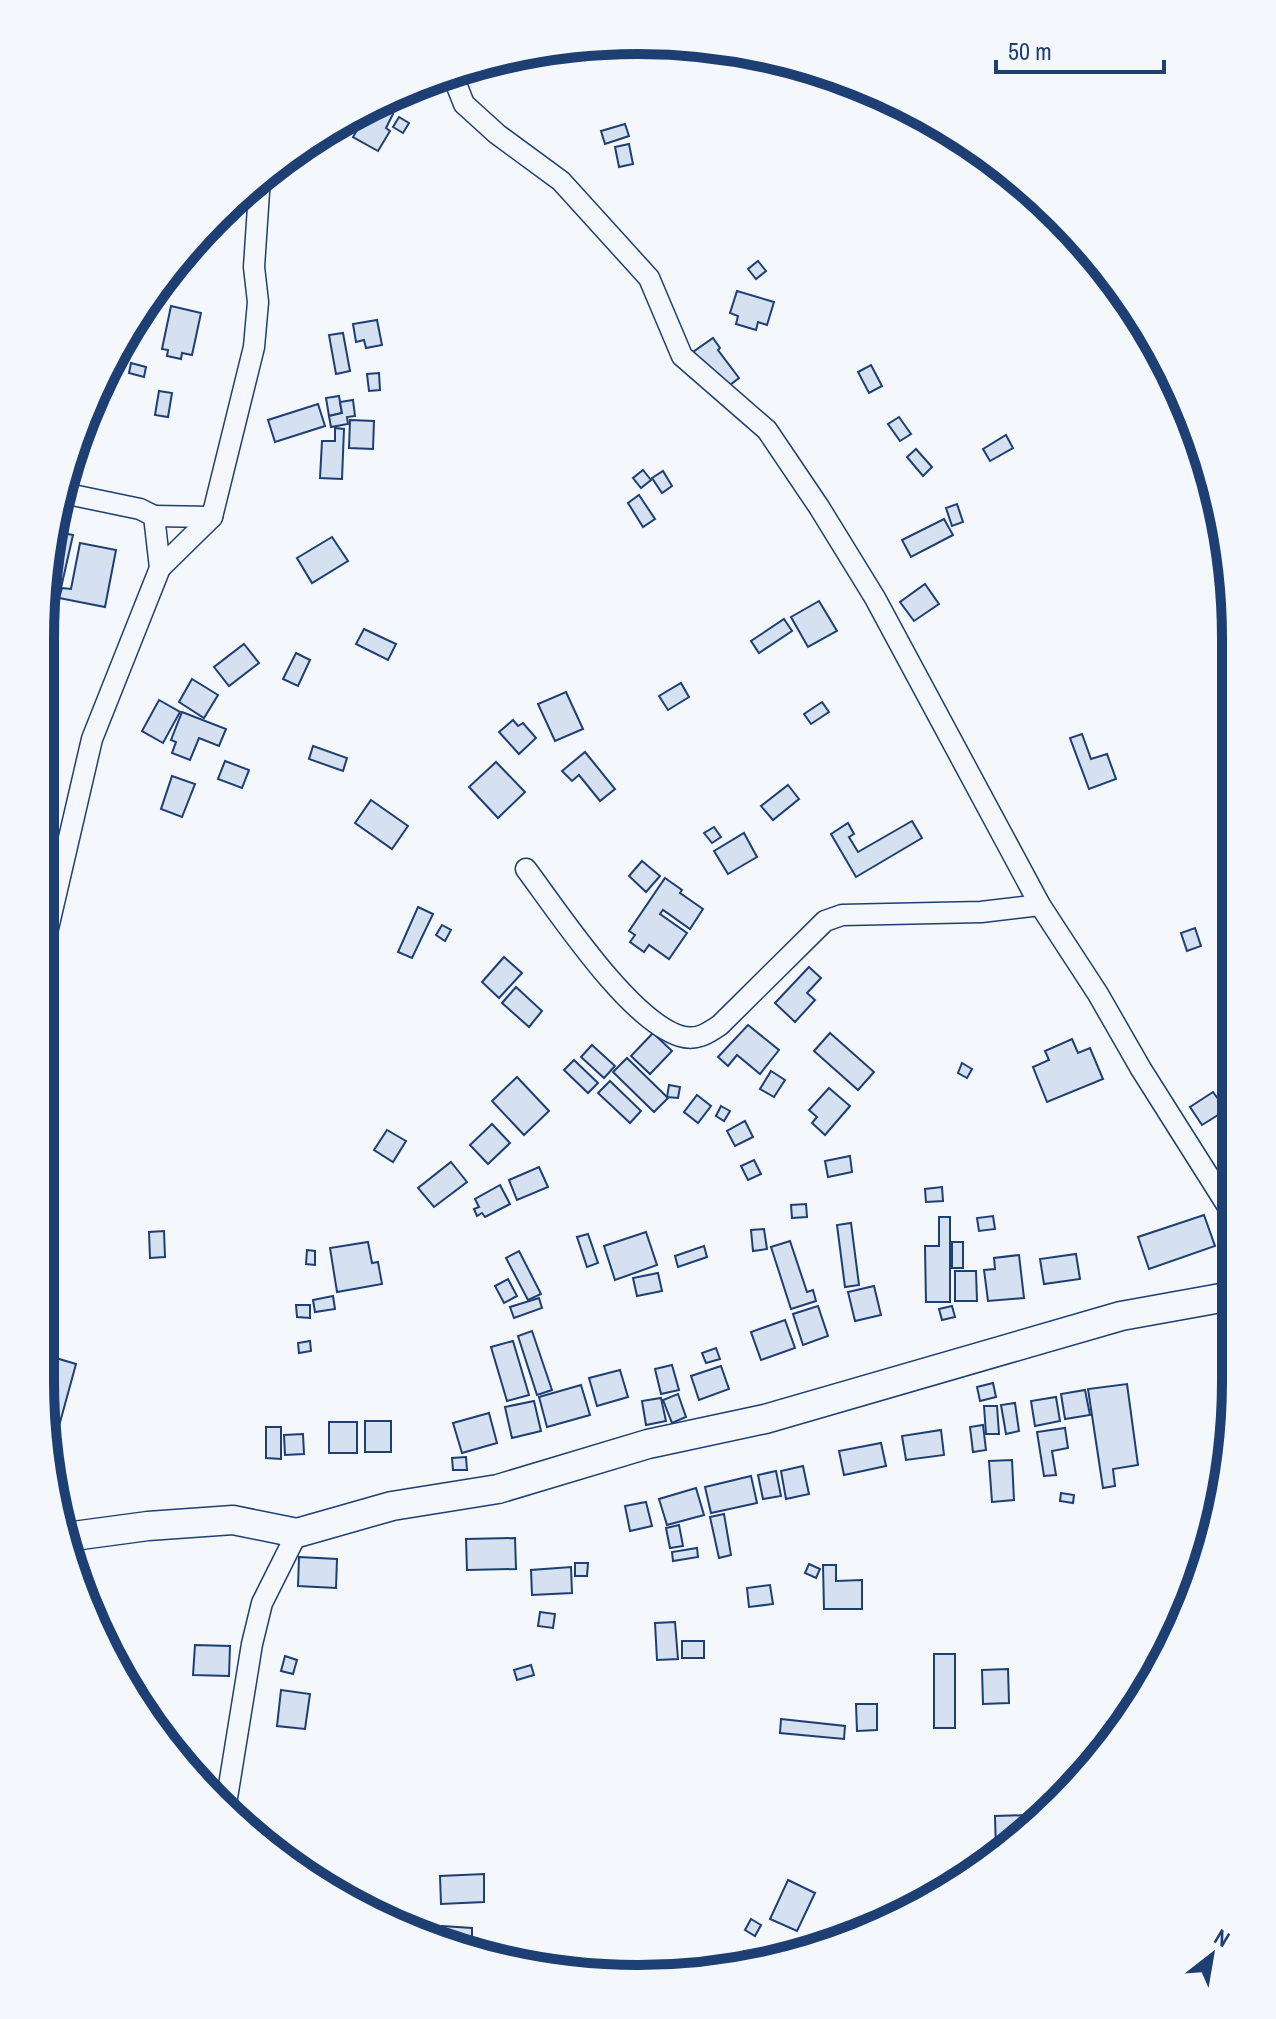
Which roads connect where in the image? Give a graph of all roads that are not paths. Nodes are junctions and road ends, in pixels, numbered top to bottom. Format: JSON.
{"nodes":[{"id":1,"x":456,"y":83,"type":"edge"},
{"id":2,"x":259,"y":194,"type":"edge"},
{"id":3,"x":72,"y":495,"type":"edge"},
{"id":4,"x":154,"y":516,"type":"junction"},
{"id":5,"x":212,"y":517,"type":"junction"},
{"id":6,"x":160,"y":568,"type":"junction"},
{"id":7,"x":526,"y":869,"type":"dead end"},
{"id":8,"x":54,"y":903,"type":"edge"},
{"id":9,"x":1040,"y":905,"type":"junction"},
{"id":10,"x":1222,"y":1197,"type":"edge"},
{"id":11,"x":1222,"y":1298,"type":"edge"},
{"id":12,"x":297,"y":1533,"type":"junction"},
{"id":13,"x":75,"y":1536,"type":"edge"},
{"id":14,"x":227,"y":1796,"type":"edge"}],
"edges":[{"from":1,"to":9,"type":"street"},
{"from":2,"to":5,"type":"street"},
{"from":3,"to":4,"type":"street"},
{"from":4,"to":5,"type":"street"},
{"from":4,"to":6,"type":"street"},
{"from":5,"to":6,"type":"street"},
{"from":6,"to":8,"type":"street"},
{"from":7,"to":9,"type":"street"},
{"from":9,"to":10,"type":"street"},
{"from":11,"to":12,"type":"main road"},
{"from":12,"to":13,"type":"main road"},
{"from":12,"to":14,"type":"street"}]}
